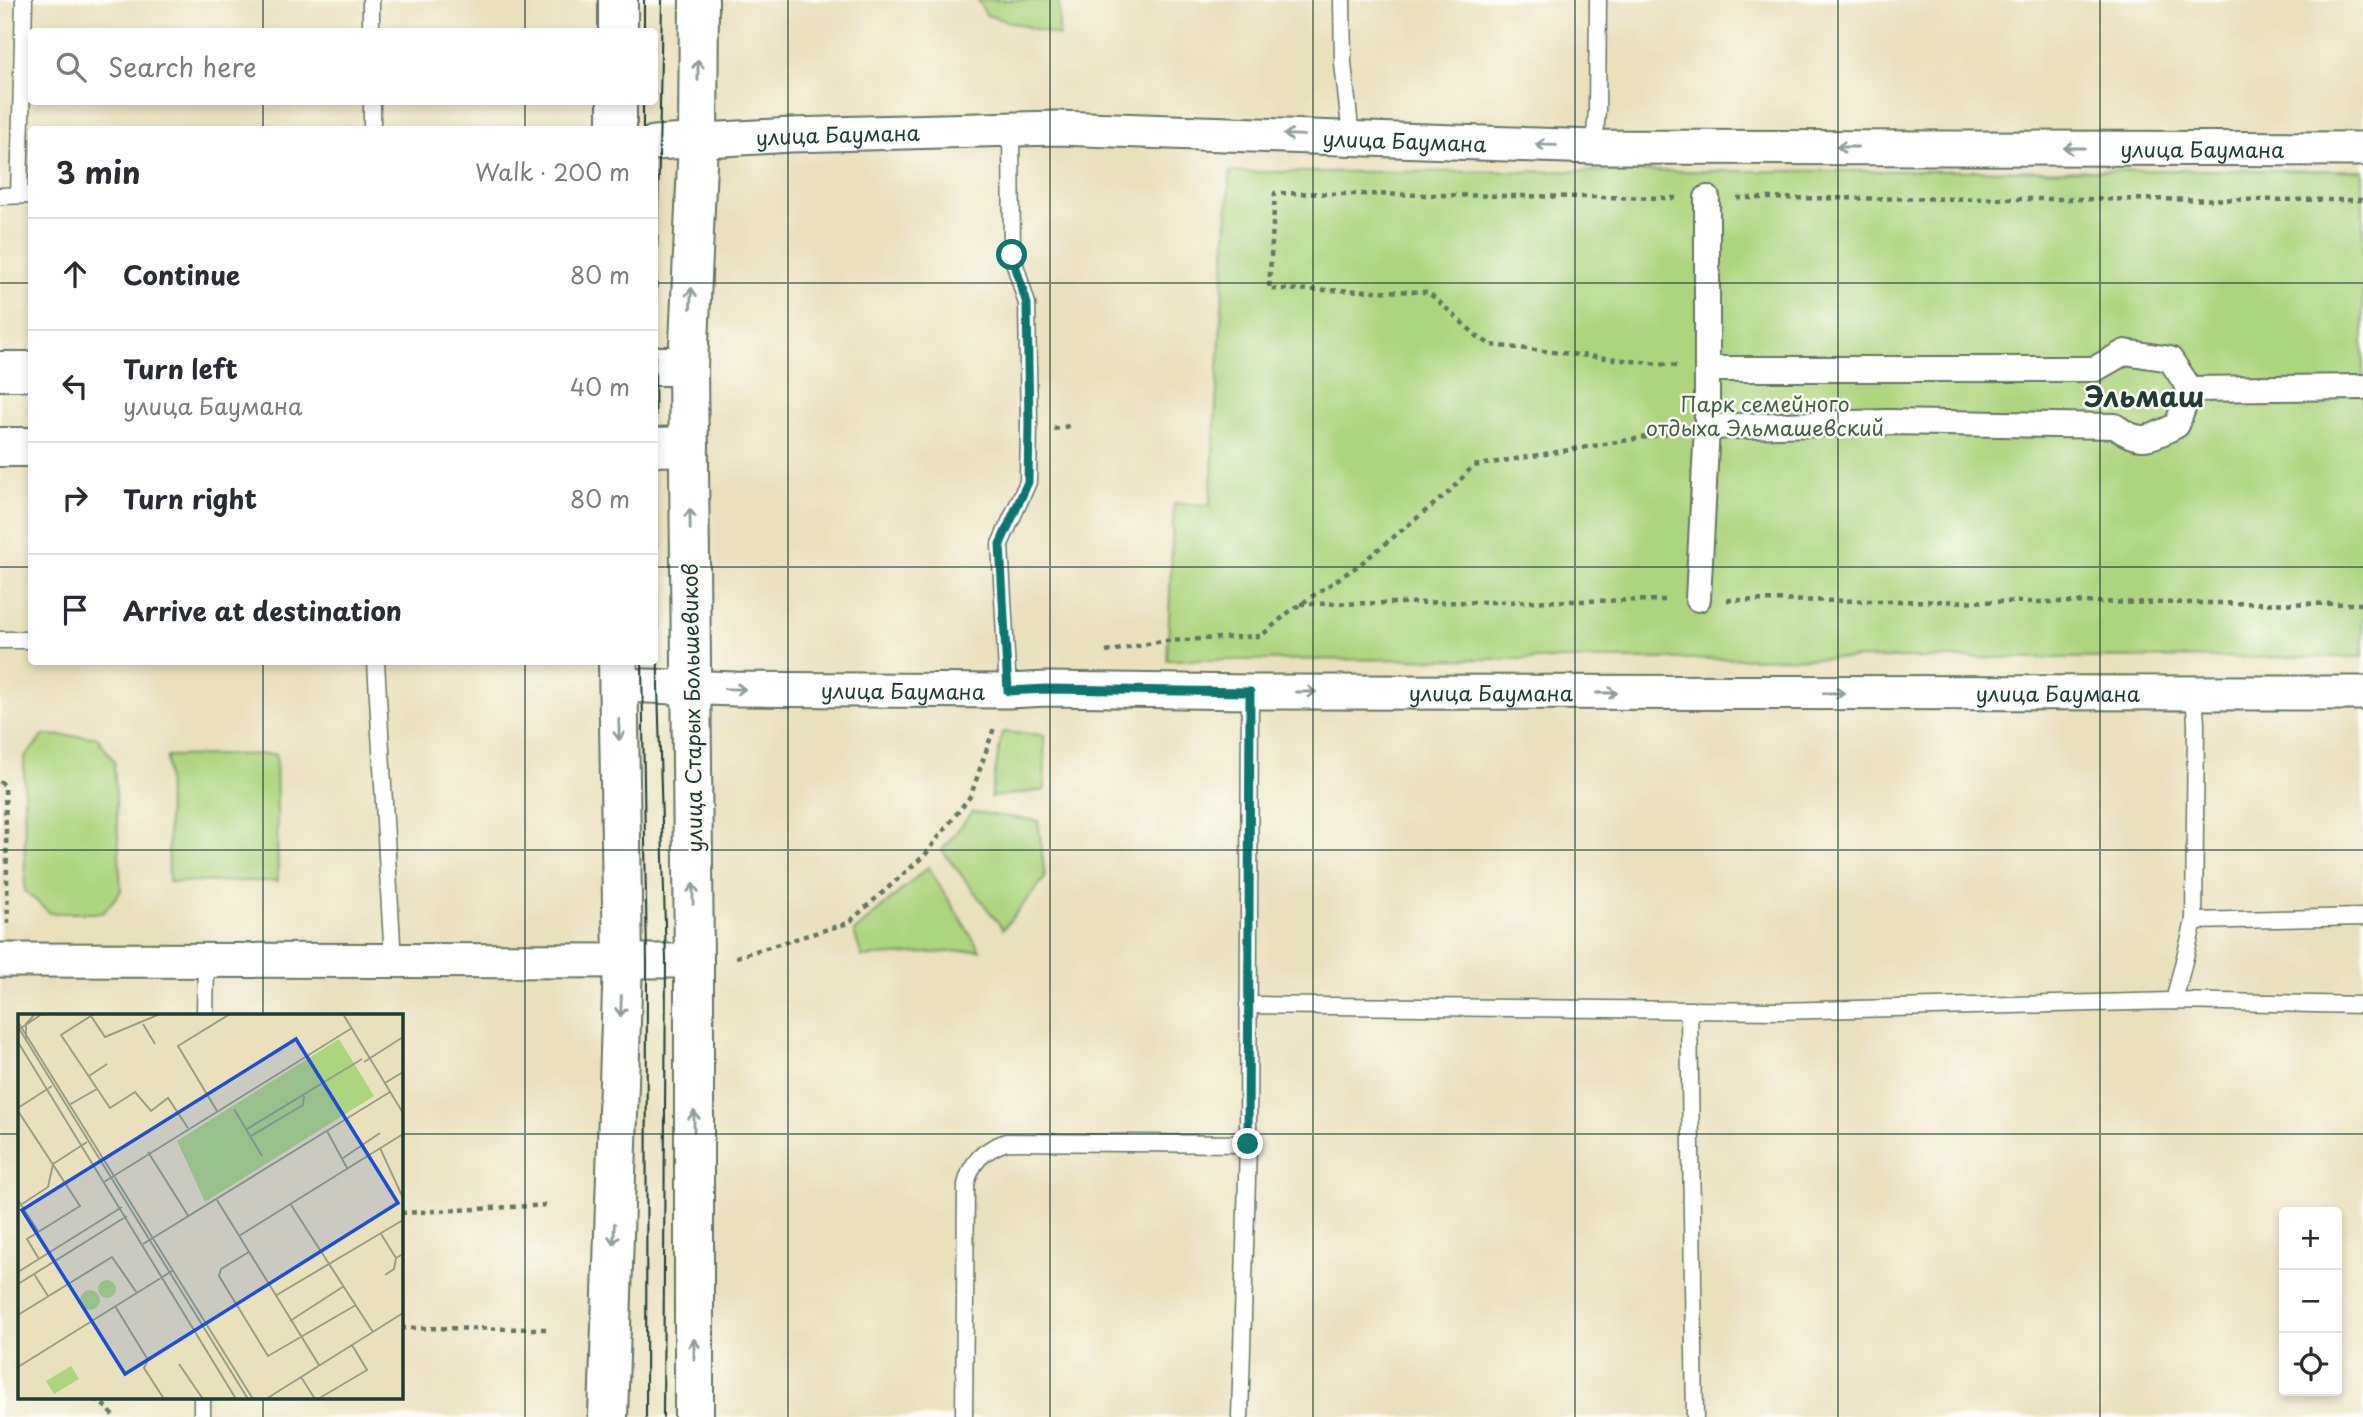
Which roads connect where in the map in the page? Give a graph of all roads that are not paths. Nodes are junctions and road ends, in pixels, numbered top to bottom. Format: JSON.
{"nodes":[{"id":1,"x":24,"y":0,"type":"edge"},
{"id":2,"x":371,"y":0,"type":"edge"},
{"id":3,"x":618,"y":0,"type":"edge"},
{"id":4,"x":699,"y":0,"type":"edge"},
{"id":5,"x":1342,"y":0,"type":"edge"},
{"id":6,"x":1598,"y":0,"type":"edge"},
{"id":7,"x":371,"y":28,"type":"edge"},
{"id":8,"x":618,"y":28,"type":"edge"},
{"id":9,"x":372,"y":105,"type":"edge"},
{"id":10,"x":617,"y":105,"type":"edge"},
{"id":11,"x":372,"y":126,"type":"edge"},
{"id":12,"x":617,"y":126,"type":"edge"},
{"id":13,"x":1011,"y":129,"type":"junction"},
{"id":14,"x":1351,"y":137,"type":"junction"},
{"id":15,"x":698,"y":141,"type":"junction"},
{"id":16,"x":658,"y":143,"type":"edge"},
{"id":17,"x":1594,"y":146,"type":"junction"},
{"id":18,"x":2363,"y":149,"type":"edge"},
{"id":19,"x":25,"y":195,"type":"edge"},
{"id":20,"x":0,"y":196,"type":"edge"},
{"id":21,"x":1707,"y":198,"type":"dead end"},
{"id":22,"x":671,"y":366,"type":"edge"},
{"id":23,"x":1707,"y":369,"type":"junction"},
{"id":24,"x":0,"y":371,"type":"edge"},
{"id":25,"x":28,"y":371,"type":"edge"},
{"id":26,"x":2363,"y":387,"type":"edge"},
{"id":27,"x":2190,"y":389,"type":"junction"},
{"id":28,"x":1707,"y":427,"type":"junction"},
{"id":29,"x":0,"y":447,"type":"edge"},
{"id":30,"x":28,"y":447,"type":"edge"},
{"id":31,"x":672,"y":447,"type":"edge"},
{"id":32,"x":1699,"y":599,"type":"road end"},
{"id":33,"x":0,"y":640,"type":"edge"},
{"id":34,"x":28,"y":640,"type":"edge"},
{"id":35,"x":376,"y":665,"type":"edge"},
{"id":36,"x":618,"y":673,"type":"edge"},
{"id":37,"x":692,"y":687,"type":"junction"},
{"id":38,"x":1250,"y":692,"type":"junction"},
{"id":39,"x":2363,"y":693,"type":"edge"},
{"id":40,"x":2194,"y":694,"type":"junction"},
{"id":41,"x":1003,"y":706,"type":"junction"},
{"id":42,"x":2363,"y":917,"type":"edge"},
{"id":43,"x":2194,"y":921,"type":"junction"},
{"id":44,"x":4,"y":960,"type":"edge"},
{"id":45,"x":206,"y":960,"type":"junction"},
{"id":46,"x":393,"y":960,"type":"junction"},
{"id":47,"x":623,"y":961,"type":"junction"},
{"id":48,"x":694,"y":961,"type":"junction"},
{"id":49,"x":2175,"y":1001,"type":"junction"},
{"id":50,"x":1248,"y":1005,"type":"junction"},
{"id":51,"x":2363,"y":1005,"type":"edge"},
{"id":52,"x":1689,"y":1011,"type":"junction"},
{"id":53,"x":205,"y":1014,"type":"edge"},
{"id":54,"x":1248,"y":1144,"type":"junction"},
{"id":55,"x":608,"y":1417,"type":"edge"},
{"id":56,"x":694,"y":1417,"type":"edge"},
{"id":57,"x":964,"y":1417,"type":"edge"},
{"id":58,"x":1240,"y":1417,"type":"edge"},
{"id":59,"x":1695,"y":1417,"type":"edge"}],
"edges":[{"from":1,"to":19,"type":"lane"},
{"from":2,"to":7,"type":"lane"},
{"from":3,"to":8,"type":"main road"},
{"from":15,"to":4,"type":"main road","name":"улица Старых Большевиков","one_way":true},
{"from":5,"to":14,"type":"lane"},
{"from":6,"to":17,"type":"lane"},
{"from":9,"to":11,"type":"lane"},
{"from":10,"to":12,"type":"main road"},
{"from":14,"to":13,"type":"street","name":"улица Баумана","one_way":true},
{"from":13,"to":15,"type":"street","name":"улица Баумана"},
{"from":13,"to":41,"type":"lane"},
{"from":17,"to":14,"type":"street","name":"улица Баумана","one_way":true},
{"from":15,"to":16,"type":"street","name":"улица Баумана"},
{"from":22,"to":15,"type":"main road","name":"улица Старых Большевиков","one_way":true},
{"from":18,"to":17,"type":"street","name":"улица Баумана","one_way":true},
{"from":19,"to":20,"type":"lane"},
{"from":21,"to":23,"type":"street"},
{"from":22,"to":31,"type":"main road","name":"улица Старых Большевиков"},
{"from":23,"to":27,"type":"street"},
{"from":23,"to":28,"type":"street"},
{"from":24,"to":25,"type":"main road"},
{"from":26,"to":27,"type":"street"},
{"from":27,"to":28,"type":"street"},
{"from":28,"to":32,"type":"street"},
{"from":29,"to":30,"type":"main road"},
{"from":37,"to":31,"type":"main road","name":"улица Старых Большевиков","one_way":true},
{"from":33,"to":34,"type":"lane"},
{"from":35,"to":46,"type":"lane"},
{"from":36,"to":37,"type":"street","name":"улица Баумана"},
{"from":36,"to":47,"type":"main road","one_way":true},
{"from":37,"to":41,"type":"street","name":"улица Баумана","one_way":true},
{"from":48,"to":37,"type":"main road","name":"улица Старых Большевиков","one_way":true},
{"from":38,"to":40,"type":"street","name":"улица Баумана","one_way":true},
{"from":38,"to":41,"type":"street","name":"улица Баумана"},
{"from":38,"to":50,"type":"lane"},
{"from":39,"to":40,"type":"street","name":"улица Баумана"},
{"from":40,"to":43,"type":"lane"},
{"from":42,"to":43,"type":"lane"},
{"from":43,"to":49,"type":"lane"},
{"from":44,"to":45,"type":"street"},
{"from":45,"to":46,"type":"street"},
{"from":45,"to":53,"type":"lane"},
{"from":46,"to":47,"type":"street"},
{"from":47,"to":48,"type":"street"},
{"from":47,"to":55,"type":"main road","one_way":true},
{"from":56,"to":48,"type":"main road","name":"улица Старых Большевиков","one_way":true},
{"from":49,"to":51,"type":"lane"},
{"from":49,"to":52,"type":"lane"},
{"from":50,"to":52,"type":"lane"},
{"from":50,"to":54,"type":"lane"},
{"from":52,"to":59,"type":"lane"},
{"from":54,"to":57,"type":"lane"},
{"from":54,"to":58,"type":"lane"}]}
